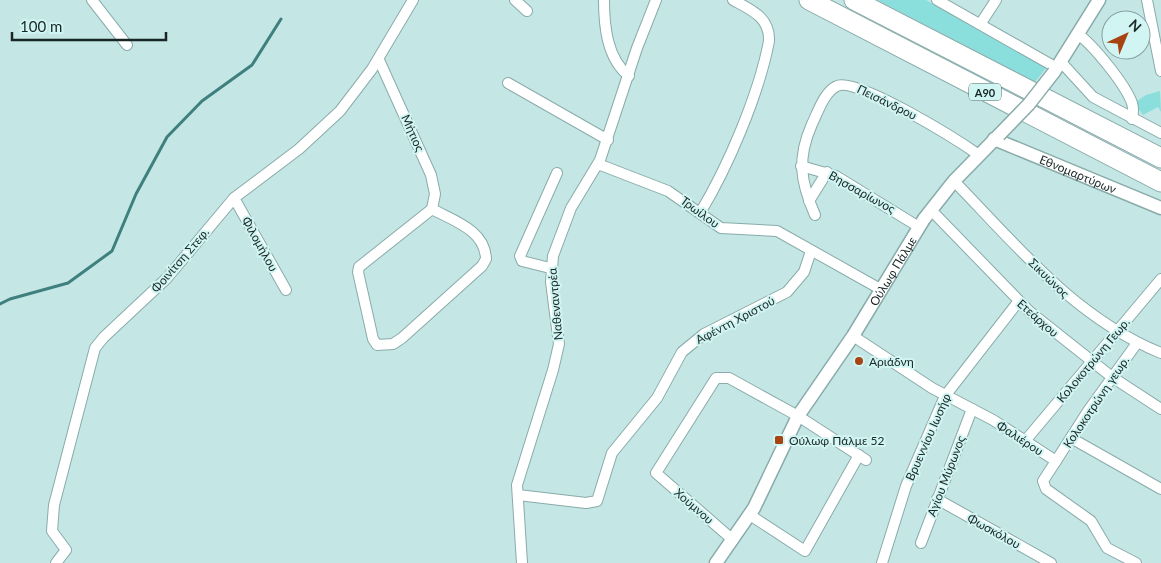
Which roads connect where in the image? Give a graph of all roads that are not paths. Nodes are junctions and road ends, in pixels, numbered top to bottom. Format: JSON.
{"nodes":[{"id":1,"x":92,"y":0,"type":"edge"},
{"id":2,"x":413,"y":0,"type":"edge"},
{"id":3,"x":515,"y":0,"type":"edge"},
{"id":4,"x":604,"y":0,"type":"edge"},
{"id":5,"x":656,"y":0,"type":"edge"},
{"id":6,"x":733,"y":0,"type":"edge"},
{"id":7,"x":809,"y":0,"type":"edge"},
{"id":8,"x":854,"y":0,"type":"edge"},
{"id":9,"x":937,"y":0,"type":"edge"},
{"id":10,"x":996,"y":0,"type":"edge"},
{"id":11,"x":1099,"y":0,"type":"edge"},
{"id":12,"x":1147,"y":0,"type":"edge"},
{"id":13,"x":527,"y":11,"type":"dead end"},
{"id":14,"x":981,"y":23,"type":"junction"},
{"id":15,"x":1078,"y":34,"type":"junction"},
{"id":16,"x":1157,"y":37,"type":"edge"},
{"id":17,"x":127,"y":45,"type":"dead end"},
{"id":18,"x":379,"y":60,"type":"junction"},
{"id":19,"x":1057,"y":68,"type":"junction"},
{"id":20,"x":1161,"y":71,"type":"edge"},
{"id":21,"x":628,"y":76,"type":"junction"},
{"id":22,"x":508,"y":83,"type":"dead end"},
{"id":23,"x":1132,"y":119,"type":"junction"},
{"id":24,"x":1161,"y":133,"type":"edge"},
{"id":25,"x":997,"y":137,"type":"junction"},
{"id":26,"x":608,"y":140,"type":"junction"},
{"id":27,"x":979,"y":155,"type":"junction"},
{"id":28,"x":1161,"y":158,"type":"edge"},
{"id":29,"x":598,"y":164,"type":"junction"},
{"id":30,"x":801,"y":166,"type":"junction"},
{"id":31,"x":826,"y":172,"type":"junction"},
{"id":32,"x":557,"y":173,"type":"dead end"},
{"id":33,"x":954,"y":181,"type":"junction"},
{"id":34,"x":1161,"y":182,"type":"edge"},
{"id":35,"x":234,"y":198,"type":"junction"},
{"id":36,"x":809,"y":201,"type":"junction"},
{"id":37,"x":1161,"y":208,"type":"edge"},
{"id":38,"x":432,"y":209,"type":"junction"},
{"id":39,"x":931,"y":210,"type":"junction"},
{"id":40,"x":700,"y":213,"type":"junction"},
{"id":41,"x":815,"y":215,"type":"dead end"},
{"id":42,"x":920,"y":226,"type":"junction"},
{"id":43,"x":811,"y":251,"type":"junction"},
{"id":44,"x":550,"y":268,"type":"junction"},
{"id":45,"x":1159,"y":284,"type":"edge"},
{"id":46,"x":286,"y":290,"type":"dead end"},
{"id":47,"x":882,"y":290,"type":"junction"},
{"id":48,"x":1018,"y":302,"type":"junction"},
{"id":49,"x":1117,"y":333,"type":"junction"},
{"id":50,"x":853,"y":336,"type":"junction"},
{"id":51,"x":1137,"y":343,"type":"junction"},
{"id":52,"x":1161,"y":353,"type":"edge"},
{"id":53,"x":1092,"y":362,"type":"junction"},
{"id":54,"x":1112,"y":378,"type":"junction"},
{"id":55,"x":945,"y":396,"type":"junction"},
{"id":56,"x":972,"y":409,"type":"junction"},
{"id":57,"x":1161,"y":409,"type":"edge"},
{"id":58,"x":798,"y":416,"type":"junction"},
{"id":59,"x":1071,"y":438,"type":"junction"},
{"id":60,"x":1025,"y":441,"type":"junction"},
{"id":61,"x":1056,"y":461,"type":"junction"},
{"id":62,"x":1161,"y":489,"type":"edge"},
{"id":63,"x":518,"y":495,"type":"junction"},
{"id":64,"x":937,"y":499,"type":"junction"},
{"id":65,"x":750,"y":515,"type":"junction"},
{"id":66,"x":733,"y":540,"type":"junction"},
{"id":67,"x":921,"y":543,"type":"dead end"},
{"id":68,"x":1048,"y":562,"type":"edge"},
{"id":69,"x":56,"y":563,"type":"edge"},
{"id":70,"x":522,"y":563,"type":"edge"},
{"id":71,"x":716,"y":563,"type":"edge"},
{"id":72,"x":882,"y":563,"type":"edge"},
{"id":73,"x":1136,"y":563,"type":"edge"}],
"edges":[{"from":1,"to":17,"type":"street"},
{"from":2,"to":18,"type":"street","name":"Φοινίτση Στεφ."},
{"from":3,"to":13,"type":"street"},
{"from":4,"to":21,"type":"street"},
{"from":5,"to":21,"type":"street","name":"Ναθεναντρέα"},
{"from":6,"to":40,"type":"street"},
{"from":7,"to":34,"type":"highway","number":"Α90"},
{"from":8,"to":28,"type":"highway","number":"Α90"},
{"from":9,"to":14,"type":"street"},
{"from":10,"to":14,"type":"street"},
{"from":11,"to":15,"type":"street","name":"Ούλωφ Πάλμε"},
{"from":12,"to":16,"type":"street"},
{"from":14,"to":19,"type":"street"},
{"from":15,"to":19,"type":"street","name":"Ούλωφ Πάλμε"},
{"from":15,"to":23,"type":"street"},
{"from":16,"to":20,"type":"street"},
{"from":18,"to":35,"type":"street","name":"Φοινίτση Στεφ."},
{"from":18,"to":38,"type":"street","name":"Μήτιος"},
{"from":19,"to":23,"type":"street"},
{"from":19,"to":25,"type":"street","name":"Ούλωφ Πάλμε","bridge":true},
{"from":21,"to":26,"type":"street","name":"Ναθεναντρέα"},
{"from":22,"to":26,"type":"street"},
{"from":23,"to":24,"type":"street"},
{"from":25,"to":27,"type":"street","name":"Ούλωφ Πάλμε"},
{"from":25,"to":37,"type":"street","name":"Εθνομαρτύρων"},
{"from":26,"to":29,"type":"street","name":"Ναθεναντρέα"},
{"from":27,"to":30,"type":"street","name":"Πεισάνδρου"},
{"from":27,"to":33,"type":"street","name":"Ούλωφ Πάλμε"},
{"from":29,"to":40,"type":"street","name":"Τρωίλου"},
{"from":29,"to":44,"type":"street","name":"Ναθεναντρέα"},
{"from":30,"to":31,"type":"street","name":"Βησσαρίωνος"},
{"from":30,"to":36,"type":"street","name":"Πεισάνδρου"},
{"from":31,"to":36,"type":"street"},
{"from":31,"to":42,"type":"street","name":"Βησσαρίωνος"},
{"from":32,"to":44,"type":"street"},
{"from":33,"to":39,"type":"street","name":"Ούλωφ Πάλμε"},
{"from":33,"to":49,"type":"street","name":"Σικυώνος"},
{"from":35,"to":46,"type":"street","name":"Φιλομήλου"},
{"from":35,"to":69,"type":"street","name":"Φοινίτση Στεφ."},
{"from":36,"to":41,"type":"street","name":"Πεισάνδρου"},
{"from":38,"to":38,"type":"street"},
{"from":39,"to":42,"type":"street","name":"Ούλωφ Πάλμε"},
{"from":39,"to":48,"type":"street","name":"Ετεάρχου"},
{"from":40,"to":43,"type":"street","name":"Τρωίλου"},
{"from":42,"to":47,"type":"street","name":"Ούλωφ Πάλμε"},
{"from":43,"to":47,"type":"street","name":"Τρωίλου"},
{"from":43,"to":63,"type":"street","name":"Αφέντη Χριστού"},
{"from":44,"to":63,"type":"street","name":"Ναθεναντρέα"},
{"from":45,"to":49,"type":"street","name":"Κολοκοτρώνη Γεωρ."},
{"from":47,"to":50,"type":"street","name":"Ούλωφ Πάλμε"},
{"from":48,"to":53,"type":"street","name":"Ετεάρχου"},
{"from":48,"to":55,"type":"street","name":"Βρυεννίου Ιωσήφ"},
{"from":49,"to":51,"type":"street","name":"Σικυώνος"},
{"from":49,"to":53,"type":"street","name":"Κολοκοτρώνη Γεωρ."},
{"from":50,"to":55,"type":"street","name":"Φαλιέρου"},
{"from":50,"to":58,"type":"street","name":"Ούλωφ Πάλμε"},
{"from":51,"to":52,"type":"street","name":"Σικυώνος"},
{"from":51,"to":54,"type":"street","name":"Κολοκοτρώνη γεωρ."},
{"from":53,"to":54,"type":"street","name":"Ετεάρχου"},
{"from":53,"to":60,"type":"street","name":"Κολοκοτρώνη Γεωρ."},
{"from":54,"to":57,"type":"street","name":"Ετεάρχου"},
{"from":54,"to":59,"type":"street","name":"Κολοκοτρώνη γεωρ."},
{"from":55,"to":56,"type":"street","name":"Φαλιέρου"},
{"from":55,"to":72,"type":"street","name":"Βρυεννίου Ιωσήφ"},
{"from":56,"to":60,"type":"street","name":"Φαλιέρου"},
{"from":56,"to":64,"type":"street","name":"Αγίου Μύρωνος"},
{"from":58,"to":65,"type":"street","name":"Ούλωφ Πάλμε"},
{"from":58,"to":65,"type":"street"},
{"from":58,"to":66,"type":"street","name":"Χούμνου"},
{"from":59,"to":61,"type":"street","name":"Κολοκοτρώνη γεωρ."},
{"from":59,"to":62,"type":"street"},
{"from":60,"to":61,"type":"street","name":"Φαλιέρου"},
{"from":61,"to":73,"type":"street","name":"Φαλιέρου"},
{"from":63,"to":70,"type":"street","name":"Ναθεναντρέα"},
{"from":64,"to":67,"type":"street","name":"Αγίου Μύρωνος"},
{"from":64,"to":68,"type":"street","name":"Φωσκόλου"},
{"from":65,"to":66,"type":"street","name":"Ούλωφ Πάλμε"},
{"from":66,"to":71,"type":"street","name":"Ούλωφ Πάλμε"}]}
